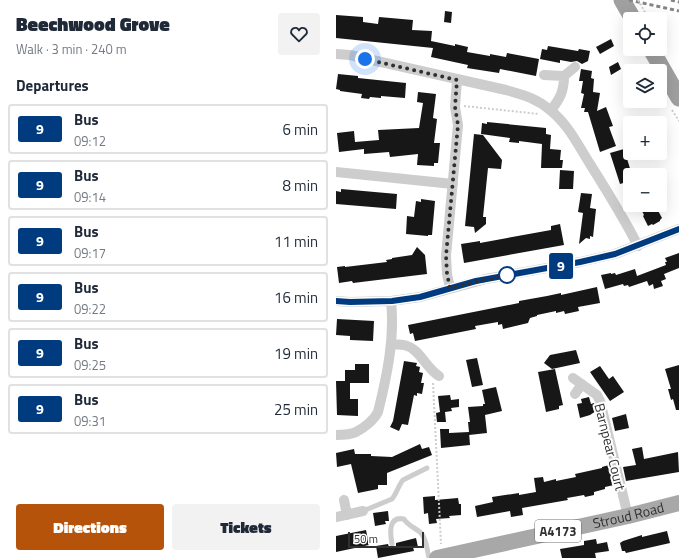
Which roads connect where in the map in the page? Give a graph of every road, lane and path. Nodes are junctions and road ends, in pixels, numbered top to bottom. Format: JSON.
{"nodes":[{"id":1,"x":622,"y":0,"type":"edge"},
{"id":2,"x":638,"y":0,"type":"edge"},
{"id":3,"x":629,"y":12,"type":"edge"},
{"id":4,"x":645,"y":12,"type":"edge"},
{"id":5,"x":336,"y":54,"type":"edge"},
{"id":6,"x":655,"y":56,"type":"edge"},
{"id":7,"x":575,"y":68,"type":"dead end"},
{"id":8,"x":544,"y":75,"type":"dead end"},
{"id":9,"x":564,"y":76,"type":"junction"},
{"id":10,"x":457,"y":80,"type":"junction"},
{"id":11,"x":679,"y":98,"type":"edge"},
{"id":12,"x":455,"y":106,"type":"junction"},
{"id":13,"x":554,"y":113,"type":"junction"},
{"id":14,"x":336,"y":172,"type":"edge"},
{"id":15,"x":453,"y":184,"type":"junction"},
{"id":16,"x":679,"y":229,"type":"edge"},
{"id":17,"x":638,"y":246,"type":"junction"},
{"id":18,"x":450,"y":288,"type":"junction"},
{"id":19,"x":336,"y":301,"type":"edge"},
{"id":20,"x":392,"y":301,"type":"junction"},
{"id":21,"x":392,"y":344,"type":"junction"},
{"id":22,"x":436,"y":374,"type":"joint"},
{"id":23,"x":573,"y":378,"type":"dead end"},
{"id":24,"x":582,"y":384,"type":"junction"},
{"id":25,"x":575,"y":394,"type":"dead end"},
{"id":26,"x":336,"y":435,"type":"edge"},
{"id":27,"x":427,"y":468,"type":"dead end"},
{"id":28,"x":344,"y":500,"type":"dead end"},
{"id":29,"x":679,"y":503,"type":"edge"},
{"id":30,"x":364,"y":511,"type":"joint"},
{"id":31,"x":347,"y":515,"type":"junction"},
{"id":32,"x":628,"y":516,"type":"junction"},
{"id":33,"x":336,"y":517,"type":"edge"},
{"id":34,"x":392,"y":544,"type":"dead end"},
{"id":35,"x":436,"y":558,"type":"edge"}],
"edges":[{"from":1,"to":3,"type":"highway"},
{"from":2,"to":4,"type":"path","bridge":true},
{"from":5,"to":10,"type":"street"},
{"from":6,"to":11,"type":"highway"},
{"from":7,"to":9,"type":"street"},
{"from":8,"to":9,"type":"street"},
{"from":9,"to":13,"type":"street"},
{"from":10,"to":12,"type":"street"},
{"from":10,"to":13,"type":"street"},
{"from":12,"to":13,"type":"path"},
{"from":12,"to":15,"type":"street"},
{"from":13,"to":17,"type":"street"},
{"from":14,"to":15,"type":"street"},
{"from":15,"to":18,"type":"street"},
{"from":16,"to":17,"type":"street"},
{"from":17,"to":18,"type":"street"},
{"from":18,"to":20,"type":"street"},
{"from":19,"to":20,"type":"street"},
{"from":20,"to":21,"type":"street"},
{"from":21,"to":22,"type":"street"},
{"from":21,"to":26,"type":"street"},
{"from":22,"to":35,"type":"path"},
{"from":23,"to":24,"type":"street","name":"Barnpear Court"},
{"from":24,"to":25,"type":"street","name":"Barnpear Court"},
{"from":24,"to":32,"type":"street","name":"Barnpear Court"},
{"from":27,"to":30,"type":"lane"},
{"from":28,"to":31,"type":"street"},
{"from":29,"to":32,"type":"main road","name":"Stroud Road","number":"A4173"},
{"from":30,"to":31,"type":"street"},
{"from":31,"to":33,"type":"street"},
{"from":32,"to":35,"type":"main road","name":"Stroud Road","number":"A4173"},
{"from":34,"to":35,"type":"lane"}]}
